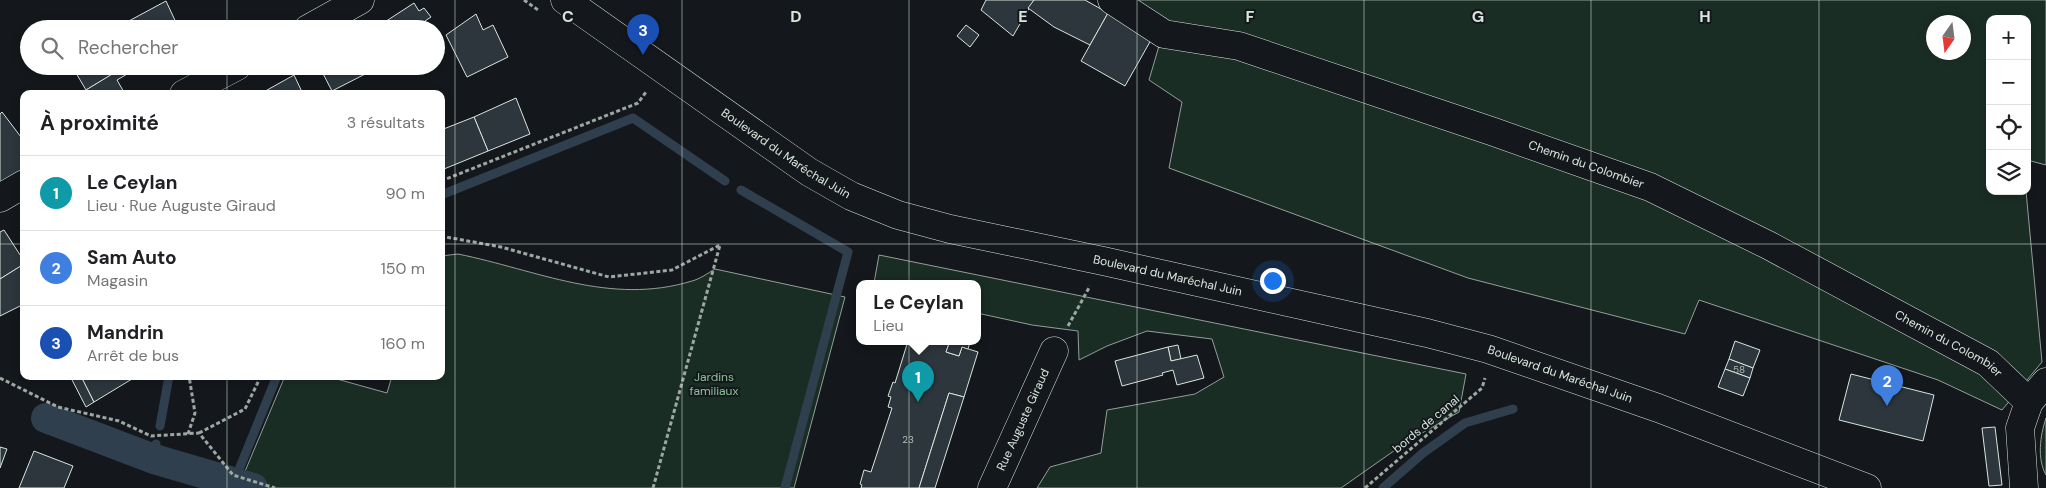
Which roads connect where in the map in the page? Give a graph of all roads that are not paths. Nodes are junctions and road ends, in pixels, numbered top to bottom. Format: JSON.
{"nodes":[{"id":1,"x":360,"y":0,"type":"edge"},
{"id":2,"x":566,"y":0,"type":"edge"},
{"id":3,"x":1112,"y":0,"type":"edge"},
{"id":4,"x":324,"y":20,"type":"edge"},
{"id":5,"x":220,"y":75,"type":"edge"},
{"id":6,"x":192,"y":90,"type":"edge"},
{"id":7,"x":20,"y":186,"type":"edge"},
{"id":8,"x":0,"y":198,"type":"edge"},
{"id":9,"x":1054,"y":351,"type":"road end"},
{"id":10,"x":2046,"y":382,"type":"edge"},
{"id":11,"x":2029,"y":402,"type":"junction"},
{"id":12,"x":992,"y":488,"type":"edge"},
{"id":13,"x":1868,"y":488,"type":"edge"},
{"id":14,"x":2024,"y":488,"type":"edge"}],
"edges":[{"from":1,"to":4,"type":"main road"},
{"from":2,"to":13,"type":"main road","name":"Boulevard du Maréchal Juin"},
{"from":3,"to":11,"type":"main road","name":"Chemin du Colombier"},
{"from":5,"to":6,"type":"main road"},
{"from":7,"to":8,"type":"main road"},
{"from":9,"to":12,"type":"main road","name":"Rue Auguste Giraud"},
{"from":10,"to":11,"type":"main road"},
{"from":11,"to":14,"type":"main road"}]}
